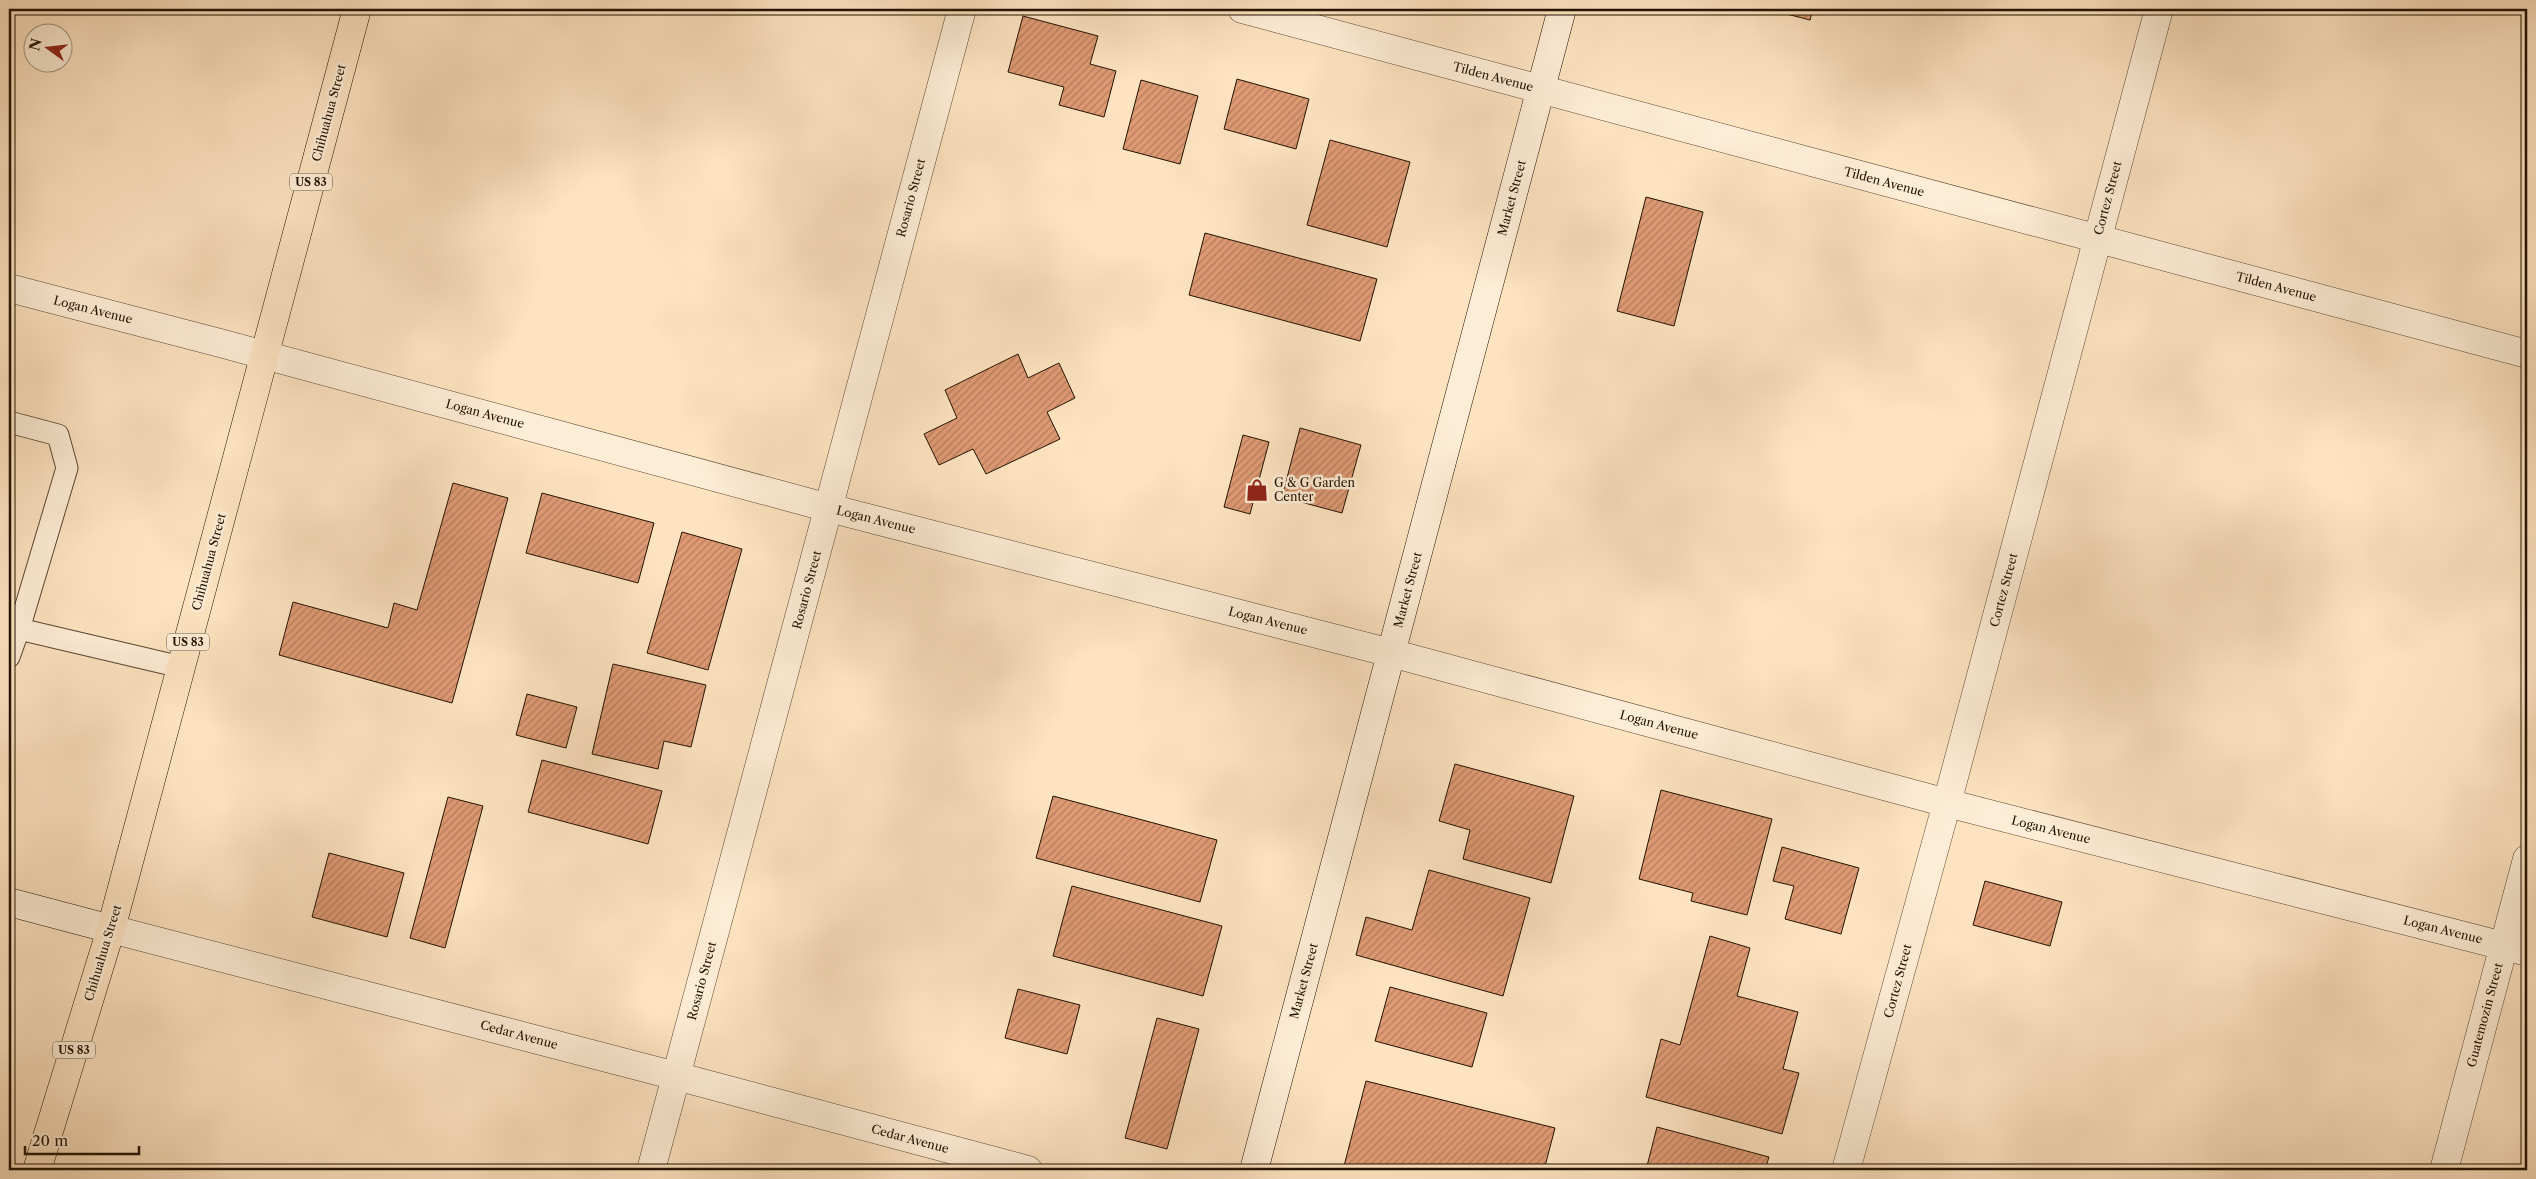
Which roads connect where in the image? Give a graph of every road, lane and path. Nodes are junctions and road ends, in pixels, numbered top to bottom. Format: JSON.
{"nodes":[{"id":1,"x":357,"y":9,"type":"edge"},
{"id":2,"x":962,"y":9,"type":"edge"},
{"id":3,"x":1242,"y":9,"type":"edge"},
{"id":4,"x":1562,"y":9,"type":"edge"},
{"id":5,"x":2159,"y":9,"type":"edge"},
{"id":6,"x":1540,"y":89,"type":"junction"},
{"id":7,"x":2097,"y":240,"type":"junction"},
{"id":8,"x":9,"y":288,"type":"edge"},
{"id":9,"x":2527,"y":354,"type":"edge"},
{"id":10,"x":265,"y":355,"type":"junction"},
{"id":11,"x":9,"y":422,"type":"edge"},
{"id":12,"x":829,"y":508,"type":"junction"},
{"id":13,"x":19,"y":629,"type":"junction"},
{"id":14,"x":1391,"y":653,"type":"junction"},
{"id":15,"x":9,"y":657,"type":"edge"},
{"id":16,"x":181,"y":667,"type":"junction"},
{"id":17,"x":1947,"y":803,"type":"junction"},
{"id":18,"x":2527,"y":859,"type":"edge"},
{"id":19,"x":9,"y":902,"type":"edge"},
{"id":20,"x":111,"y":929,"type":"junction"},
{"id":21,"x":2516,"y":949,"type":"edge"},
{"id":22,"x":676,"y":1076,"type":"junction"},
{"id":23,"x":37,"y":1170,"type":"edge"},
{"id":24,"x":651,"y":1170,"type":"edge"},
{"id":25,"x":1028,"y":1170,"type":"edge"},
{"id":26,"x":1254,"y":1170,"type":"edge"},
{"id":27,"x":1846,"y":1170,"type":"edge"},
{"id":28,"x":2444,"y":1170,"type":"edge"}],
"edges":[{"from":1,"to":10,"type":"main road","name":"Chihuahua Street","number":"US 83"},
{"from":2,"to":12,"type":"street","name":"Rosario Street"},
{"from":3,"to":6,"type":"street","name":"Tilden Avenue"},
{"from":4,"to":6,"type":"street","name":"Market Street"},
{"from":5,"to":7,"type":"street","name":"Cortez Street"},
{"from":6,"to":7,"type":"street","name":"Tilden Avenue"},
{"from":6,"to":14,"type":"street","name":"Market Street"},
{"from":7,"to":9,"type":"street","name":"Tilden Avenue"},
{"from":7,"to":17,"type":"street","name":"Cortez Street"},
{"from":8,"to":10,"type":"street","name":"Logan Avenue"},
{"from":10,"to":12,"type":"street","name":"Logan Avenue"},
{"from":10,"to":16,"type":"main road","name":"Chihuahua Street","number":"US 83"},
{"from":11,"to":13,"type":"lane"},
{"from":12,"to":14,"type":"street","name":"Logan Avenue"},
{"from":12,"to":22,"type":"street","name":"Rosario Street"},
{"from":13,"to":15,"type":"lane"},
{"from":13,"to":16,"type":"lane"},
{"from":14,"to":17,"type":"street","name":"Logan Avenue"},
{"from":14,"to":26,"type":"street","name":"Market Street"},
{"from":16,"to":20,"type":"main road","name":"Chihuahua Street","number":"US 83"},
{"from":17,"to":21,"type":"street","name":"Logan Avenue"},
{"from":17,"to":27,"type":"street","name":"Cortez Street"},
{"from":18,"to":21,"type":"street","name":"Guatemozin Street"},
{"from":19,"to":20,"type":"street","name":"Cedar Avenue"},
{"from":20,"to":22,"type":"street","name":"Cedar Avenue"},
{"from":20,"to":23,"type":"main road","name":"Chihuahua Street","number":"US 83"},
{"from":21,"to":28,"type":"street","name":"Guatemozin Street"},
{"from":22,"to":24,"type":"street","name":"Rosario Street"},
{"from":22,"to":25,"type":"street","name":"Cedar Avenue"}]}
